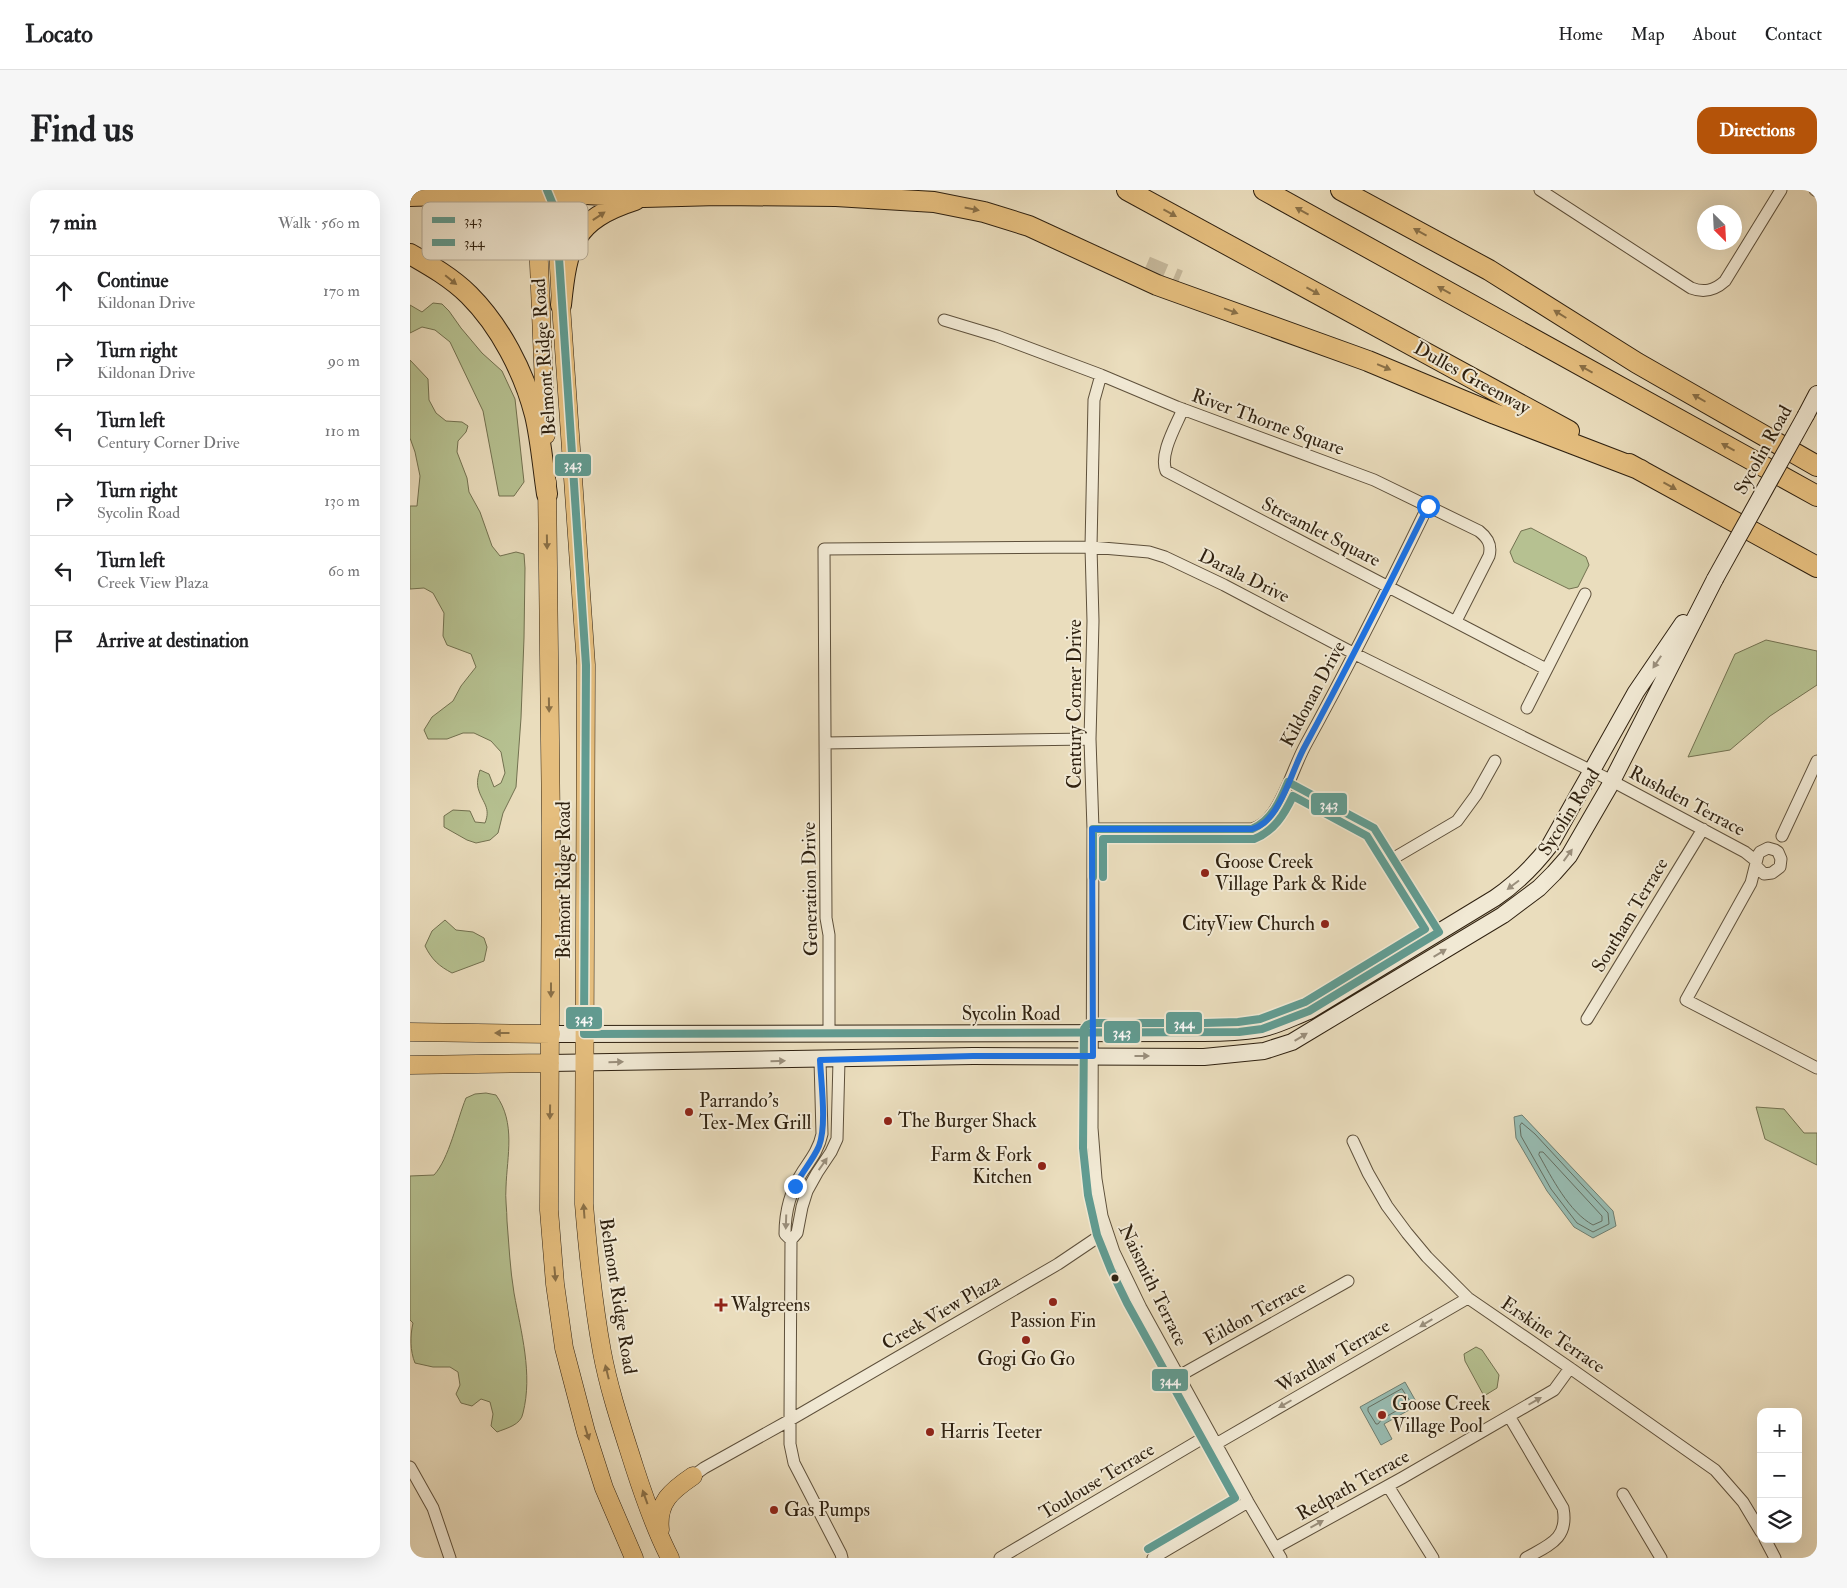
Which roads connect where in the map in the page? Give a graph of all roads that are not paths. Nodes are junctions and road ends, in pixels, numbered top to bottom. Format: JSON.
{"nodes":[{"id":1,"x":1127,"y":190,"type":"edge"},
{"id":2,"x":1264,"y":190,"type":"edge"},
{"id":3,"x":1341,"y":190,"type":"edge"},
{"id":4,"x":1540,"y":190,"type":"edge"},
{"id":5,"x":1781,"y":190,"type":"edge"},
{"id":6,"x":547,"y":191,"type":"edge"},
{"id":7,"x":410,"y":196,"type":"edge"},
{"id":8,"x":644,"y":197,"type":"junction"},
{"id":9,"x":588,"y":224,"type":"edge"},
{"id":10,"x":1089,"y":253,"type":"junction"},
{"id":11,"x":410,"y":254,"type":"edge"},
{"id":12,"x":539,"y":260,"type":"edge"},
{"id":13,"x":559,"y":260,"type":"edge"},
{"id":14,"x":568,"y":260,"type":"edge"},
{"id":15,"x":1146,"y":266,"type":"tunnel mouth"},
{"id":16,"x":1179,"y":280,"type":"tunnel mouth"},
{"id":17,"x":1200,"y":300,"type":"junction"},
{"id":18,"x":561,"y":305,"type":"junction"},
{"id":19,"x":944,"y":320,"type":"dead end"},
{"id":20,"x":1102,"y":375,"type":"junction"},
{"id":21,"x":1817,"y":394,"type":"edge"},
{"id":22,"x":1183,"y":409,"type":"junction"},
{"id":23,"x":1817,"y":466,"type":"edge"},
{"id":24,"x":1641,"y":470,"type":"junction"},
{"id":25,"x":547,"y":494,"type":"junction"},
{"id":26,"x":1817,"y":496,"type":"edge"},
{"id":27,"x":1428,"y":506,"type":"junction"},
{"id":28,"x":1091,"y":547,"type":"junction"},
{"id":29,"x":824,"y":549,"type":"joint"},
{"id":30,"x":1817,"y":567,"type":"edge"},
{"id":31,"x":1715,"y":579,"type":"junction"},
{"id":32,"x":1388,"y":586,"type":"junction"},
{"id":33,"x":1584,"y":594,"type":"dead end"},
{"id":34,"x":1456,"y":621,"type":"junction"},
{"id":35,"x":1355,"y":654,"type":"junction"},
{"id":36,"x":1546,"y":669,"type":"junction"},
{"id":37,"x":1527,"y":708,"type":"dead end"},
{"id":38,"x":1090,"y":740,"type":"junction"},
{"id":39,"x":825,"y":744,"type":"junction"},
{"id":40,"x":1495,"y":761,"type":"dead end"},
{"id":41,"x":1817,"y":761,"type":"edge"},
{"id":42,"x":1592,"y":771,"type":"junction"},
{"id":43,"x":1612,"y":781,"type":"junction"},
{"id":44,"x":1092,"y":829,"type":"junction"},
{"id":45,"x":1703,"y":829,"type":"junction"},
{"id":46,"x":1782,"y":836,"type":"junction"},
{"id":47,"x":1780,"y":855,"type":"junction"},
{"id":48,"x":1394,"y":858,"type":"dead end"},
{"id":49,"x":1761,"y":860,"type":"junction"},
{"id":50,"x":1587,"y":1019,"type":"dead end"},
{"id":51,"x":410,"y":1032,"type":"edge"},
{"id":52,"x":551,"y":1034,"type":"junction"},
{"id":53,"x":584,"y":1034,"type":"junction"},
{"id":54,"x":829,"y":1034,"type":"junction"},
{"id":55,"x":1093,"y":1034,"type":"junction"},
{"id":56,"x":1093,"y":1056,"type":"junction"},
{"id":57,"x":820,"y":1060,"type":"junction"},
{"id":58,"x":839,"y":1060,"type":"junction"},
{"id":59,"x":585,"y":1062,"type":"junction"},
{"id":60,"x":550,"y":1063,"type":"junction"},
{"id":61,"x":410,"y":1065,"type":"edge"},
{"id":62,"x":1817,"y":1068,"type":"edge"},
{"id":63,"x":1353,"y":1141,"type":"dead end"},
{"id":64,"x":1107,"y":1231,"type":"junction"},
{"id":65,"x":791,"y":1240,"type":"junction"},
{"id":66,"x":1348,"y":1281,"type":"dead end"},
{"id":67,"x":1468,"y":1298,"type":"junction"},
{"id":68,"x":1570,"y":1368,"type":"junction"},
{"id":69,"x":1179,"y":1376,"type":"junction"},
{"id":70,"x":1509,"y":1416,"type":"junction"},
{"id":71,"x":790,"y":1420,"type":"junction"},
{"id":72,"x":1213,"y":1439,"type":"junction"},
{"id":73,"x":410,"y":1468,"type":"edge"},
{"id":74,"x":693,"y":1476,"type":"joint"},
{"id":75,"x":1388,"y":1486,"type":"junction"},
{"id":76,"x":1623,"y":1494,"type":"dead end"},
{"id":77,"x":1248,"y":1502,"type":"junction"},
{"id":78,"x":1757,"y":1525,"type":"edge"},
{"id":79,"x":1767,"y":1543,"type":"edge"},
{"id":80,"x":666,"y":1550,"type":"edge"},
{"id":81,"x":1278,"y":1553,"type":"edge"},
{"id":82,"x":450,"y":1558,"type":"edge"},
{"id":83,"x":634,"y":1558,"type":"edge"},
{"id":84,"x":842,"y":1558,"type":"edge"},
{"id":85,"x":1000,"y":1558,"type":"edge"},
{"id":86,"x":1153,"y":1558,"type":"edge"},
{"id":87,"x":1432,"y":1558,"type":"edge"},
{"id":88,"x":1526,"y":1558,"type":"edge"},
{"id":89,"x":1661,"y":1558,"type":"edge"},
{"id":90,"x":1775,"y":1558,"type":"edge"}],
"edges":[{"from":1,"to":24,"type":"highway","name":"Dulles Greenway","one_way":true},
{"from":26,"to":2,"type":"highway","one_way":true},
{"from":23,"to":3,"type":"highway","one_way":true},
{"from":4,"to":5,"type":"street"},
{"from":6,"to":7,"type":"highway"},
{"from":6,"to":8,"type":"highway"},
{"from":9,"to":8,"type":"highway","one_way":true},
{"from":8,"to":10,"type":"highway","one_way":true},
{"from":10,"to":15,"type":"highway"},
{"from":10,"to":17,"type":"highway"},
{"from":11,"to":25,"type":"highway","one_way":true},
{"from":12,"to":25,"type":"main road","name":"Belmont Ridge Road"},
{"from":13,"to":18,"type":"main road","name":"Belmont Ridge Road"},
{"from":18,"to":14,"type":"highway","one_way":true},
{"from":16,"to":17,"type":"highway"},
{"from":17,"to":24,"type":"highway","one_way":true},
{"from":18,"to":53,"type":"main road","name":"Belmont Ridge Road"},
{"from":19,"to":20,"type":"street","name":"River Thorne Square"},
{"from":20,"to":22,"type":"street","name":"River Thorne Square"},
{"from":20,"to":28,"type":"street","name":"Century Corner Drive"},
{"from":21,"to":31,"type":"main road","name":"Sycolin Road","bridge":true},
{"from":22,"to":27,"type":"street","name":"River Thorne Square"},
{"from":22,"to":32,"type":"street","name":"Streamlet Square"},
{"from":24,"to":30,"type":"highway","name":"Dulles Greenway","one_way":true},
{"from":25,"to":52,"type":"main road","name":"Belmont Ridge Road","one_way":true},
{"from":27,"to":32,"type":"street","name":"Kildonan Drive"},
{"from":27,"to":34,"type":"street","name":"River Thorne Square"},
{"from":28,"to":29,"type":"street","name":"Darala Drive"},
{"from":28,"to":35,"type":"street","name":"Darala Drive"},
{"from":28,"to":38,"type":"street","name":"Century Corner Drive"},
{"from":29,"to":39,"type":"street","name":"Generation Drive"},
{"from":31,"to":42,"type":"main road","name":"Sycolin Road","one_way":true},
{"from":31,"to":43,"type":"main road","name":"Sycolin Road"},
{"from":32,"to":34,"type":"street","name":"Streamlet Square"},
{"from":32,"to":35,"type":"street","name":"Kildonan Drive"},
{"from":33,"to":36,"type":"street"},
{"from":34,"to":36,"type":"street","name":"Streamlet Square"},
{"from":35,"to":42,"type":"street","name":"Darala Drive"},
{"from":35,"to":44,"type":"street","name":"Kildonan Drive"},
{"from":36,"to":37,"type":"street"},
{"from":38,"to":39,"type":"street"},
{"from":38,"to":44,"type":"street","name":"Century Corner Drive"},
{"from":39,"to":54,"type":"street","name":"Generation Drive"},
{"from":40,"to":48,"type":"street"},
{"from":41,"to":46,"type":"street"},
{"from":42,"to":43,"type":"street","name":"Darala Drive"},
{"from":42,"to":55,"type":"main road","name":"Sycolin Road","one_way":true},
{"from":43,"to":45,"type":"street","name":"Rushden Terrace"},
{"from":56,"to":43,"type":"main road","name":"Sycolin Road","one_way":true},
{"from":44,"to":55,"type":"street","name":"Century Corner Drive"},
{"from":45,"to":49,"type":"street","name":"Rushden Terrace"},
{"from":45,"to":50,"type":"street","name":"Southam Terrace"},
{"from":46,"to":47,"type":"street"},
{"from":46,"to":49,"type":"street"},
{"from":47,"to":49,"type":"street"},
{"from":47,"to":49,"type":"street"},
{"from":49,"to":62,"type":"street"},
{"from":52,"to":51,"type":"main road","one_way":true},
{"from":52,"to":53,"type":"main road","name":"Sycolin Road"},
{"from":52,"to":60,"type":"main road","name":"Belmont Ridge Road"},
{"from":53,"to":54,"type":"main road","name":"Sycolin Road"},
{"from":53,"to":59,"type":"main road","name":"Belmont Ridge Road"},
{"from":54,"to":55,"type":"main road","name":"Sycolin Road"},
{"from":55,"to":56,"type":"street","name":"Naismith Terrace"},
{"from":56,"to":58,"type":"main road","name":"Sycolin Road"},
{"from":56,"to":64,"type":"street","name":"Naismith Terrace"},
{"from":57,"to":58,"type":"main road","name":"Sycolin Road"},
{"from":59,"to":57,"type":"main road","name":"Sycolin Road","one_way":true},
{"from":57,"to":65,"type":"street","one_way":true},
{"from":65,"to":58,"type":"street","one_way":true},
{"from":59,"to":60,"type":"main road","name":"Sycolin Road"},
{"from":80,"to":59,"type":"main road","name":"Belmont Ridge Road","one_way":true},
{"from":60,"to":61,"type":"main road"},
{"from":60,"to":83,"type":"main road","name":"Belmont Ridge Road","one_way":true},
{"from":63,"to":67,"type":"street","name":"Erskine Terrace"},
{"from":64,"to":69,"type":"street","name":"Naismith Terrace"},
{"from":64,"to":71,"type":"street","name":"Creek View Plaza"},
{"from":65,"to":71,"type":"street"},
{"from":66,"to":69,"type":"street","name":"Eildon Terrace"},
{"from":67,"to":68,"type":"street","name":"Erskine Terrace"},
{"from":67,"to":72,"type":"street","name":"Wardlaw Terrace","one_way":true},
{"from":70,"to":68,"type":"street","name":"Redpath Terrace","one_way":true},
{"from":68,"to":78,"type":"street","name":"Erskine Terrace"},
{"from":69,"to":72,"type":"street","name":"Naismith Terrace"},
{"from":70,"to":75,"type":"street","name":"Redpath Terrace"},
{"from":70,"to":88,"type":"street"},
{"from":71,"to":74,"type":"street","name":"Creek View Plaza"},
{"from":71,"to":84,"type":"street"},
{"from":72,"to":77,"type":"street","name":"Naismith Terrace"},
{"from":72,"to":85,"type":"street","name":"Toulouse Terrace"},
{"from":73,"to":82,"type":"street"},
{"from":74,"to":80,"type":"main road"},
{"from":81,"to":75,"type":"street","name":"Redpath Terrace","one_way":true},
{"from":75,"to":87,"type":"street"},
{"from":76,"to":89,"type":"street"},
{"from":77,"to":81,"type":"street","name":"Naismith Terrace"},
{"from":77,"to":86,"type":"street"},
{"from":79,"to":90,"type":"street"}]}
